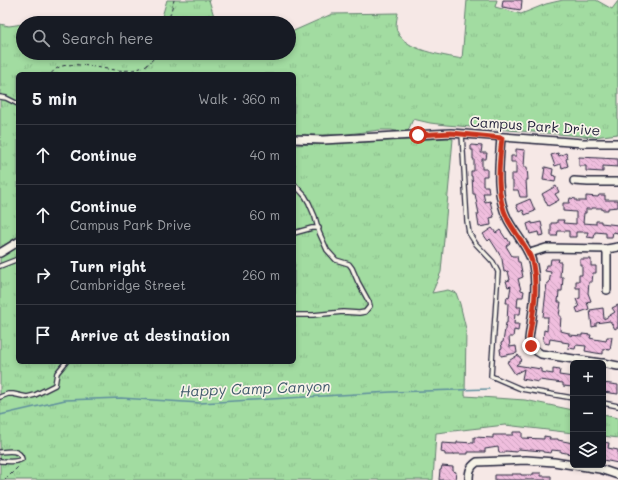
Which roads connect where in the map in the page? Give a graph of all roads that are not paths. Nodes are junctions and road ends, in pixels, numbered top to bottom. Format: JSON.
{"nodes":[{"id":1,"x":0,"y":97,"type":"edge"},
{"id":2,"x":16,"y":103,"type":"edge"},
{"id":3,"x":462,"y":134,"type":"junction"},
{"id":4,"x":502,"y":138,"type":"junction"},
{"id":5,"x":296,"y":139,"type":"edge"},
{"id":6,"x":618,"y":143,"type":"edge"},
{"id":7,"x":574,"y":181,"type":"dead end"},
{"id":8,"x":618,"y":182,"type":"edge"},
{"id":9,"x":296,"y":186,"type":"edge"},
{"id":10,"x":319,"y":228,"type":"junction"},
{"id":11,"x":296,"y":233,"type":"edge"},
{"id":12,"x":16,"y":243,"type":"edge"},
{"id":13,"x":618,"y":247,"type":"edge"},
{"id":14,"x":606,"y":249,"type":"junction"},
{"id":15,"x":0,"y":253,"type":"edge"},
{"id":16,"x":530,"y":254,"type":"junction"},
{"id":17,"x":16,"y":260,"type":"edge"},
{"id":18,"x":0,"y":266,"type":"edge"},
{"id":19,"x":607,"y":290,"type":"dead end"},
{"id":20,"x":296,"y":315,"type":"edge"},
{"id":21,"x":582,"y":360,"type":"edge"},
{"id":22,"x":64,"y":364,"type":"edge"},
{"id":23,"x":606,"y":364,"type":"edge"},
{"id":24,"x":618,"y":366,"type":"edge"},
{"id":25,"x":0,"y":397,"type":"edge"},
{"id":26,"x":570,"y":397,"type":"edge"},
{"id":27,"x":606,"y":404,"type":"edge"},
{"id":28,"x":618,"y":406,"type":"edge"},
{"id":29,"x":0,"y":452,"type":"edge"},
{"id":30,"x":0,"y":461,"type":"edge"},
{"id":31,"x":570,"y":464,"type":"edge"},
{"id":32,"x":594,"y":468,"type":"edge"},
{"id":33,"x":618,"y":475,"type":"edge"},
{"id":34,"x":469,"y":480,"type":"edge"}],
"edges":[{"from":1,"to":2,"type":"lane"},
{"from":3,"to":4,"type":"street","name":"Campus Park Drive"},
{"from":3,"to":5,"type":"street","name":"Campus Park Drive"},
{"from":3,"to":26,"type":"lane"},
{"from":4,"to":6,"type":"street","name":"Campus Park Drive"},
{"from":4,"to":16,"type":"street"},
{"from":7,"to":8,"type":"street"},
{"from":9,"to":10,"type":"lane"},
{"from":10,"to":11,"type":"lane"},
{"from":10,"to":20,"type":"lane"},
{"from":12,"to":15,"type":"street"},
{"from":13,"to":14,"type":"street"},
{"from":14,"to":16,"type":"street"},
{"from":14,"to":19,"type":"street"},
{"from":16,"to":21,"type":"street"},
{"from":17,"to":18,"type":"lane"},
{"from":22,"to":25,"type":"lane"},
{"from":23,"to":24,"type":"street"},
{"from":27,"to":28,"type":"lane"},
{"from":29,"to":30,"type":"lane"},
{"from":31,"to":34,"type":"street"},
{"from":32,"to":33,"type":"street"}]}
